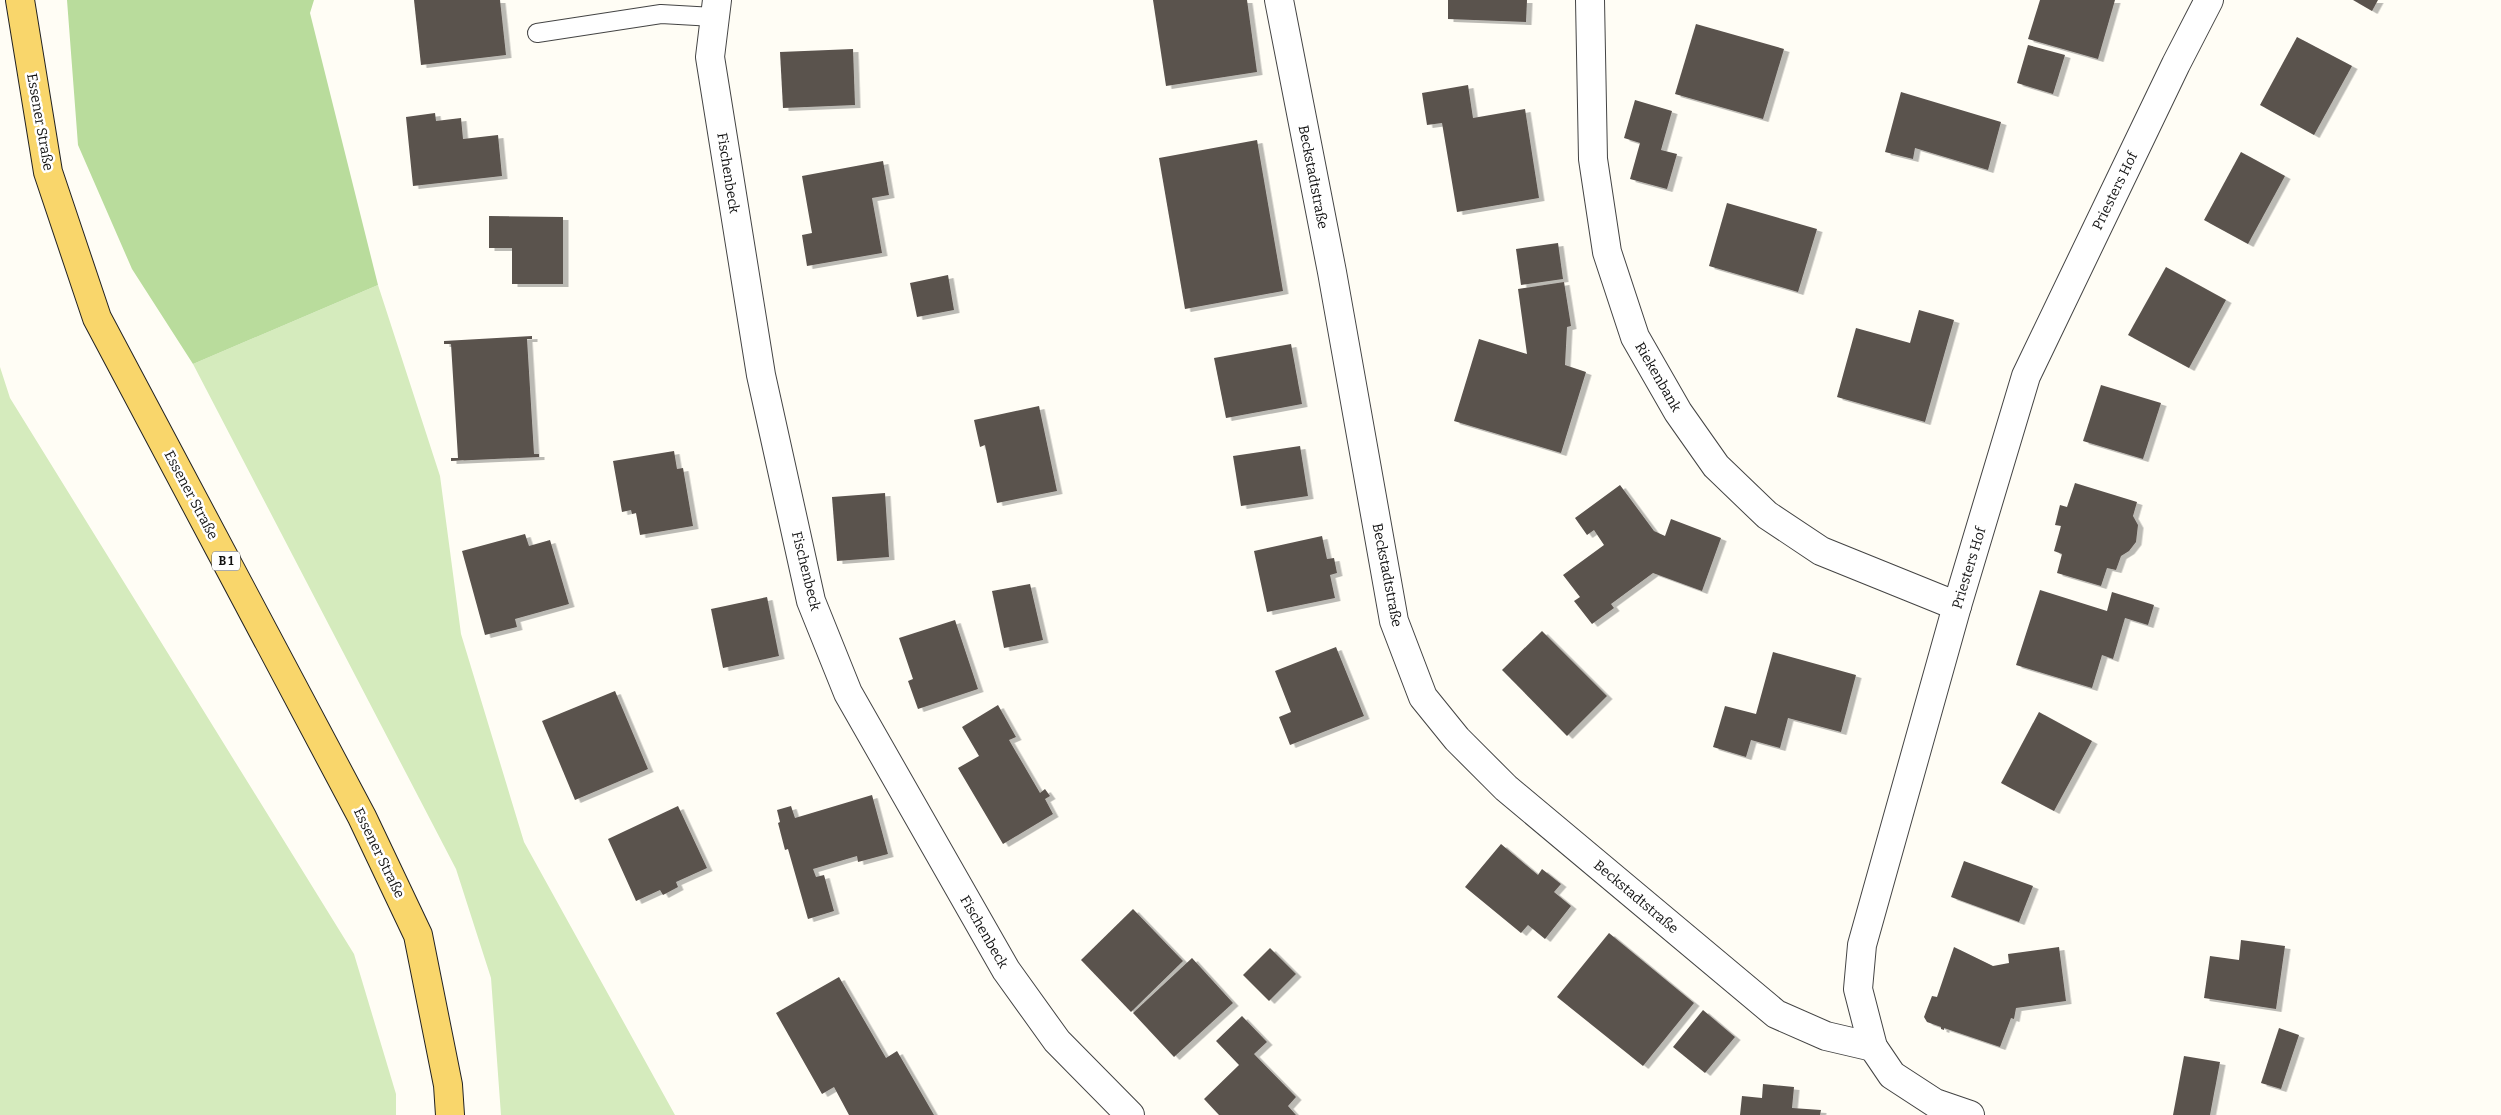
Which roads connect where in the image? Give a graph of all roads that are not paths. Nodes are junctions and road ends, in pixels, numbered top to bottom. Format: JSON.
{"nodes":[{"id":1,"x":20,"y":0,"type":"edge"},
{"id":2,"x":1279,"y":0,"type":"edge"},
{"id":3,"x":1590,"y":0,"type":"edge"},
{"id":4,"x":2209,"y":0,"type":"edge"},
{"id":5,"x":716,"y":9,"type":"edge"},
{"id":6,"x":537,"y":33,"type":"dead end"},
{"id":7,"x":1957,"y":606,"type":"junction"},
{"id":8,"x":1873,"y":1047,"type":"junction"},
{"id":9,"x":450,"y":1115,"type":"edge"},
{"id":10,"x":1130,"y":1115,"type":"edge"},
{"id":11,"x":1970,"y":1115,"type":"edge"}],
"edges":[{"from":1,"to":9,"type":"main road","name":"Essener Straße","number":"B 1"},
{"from":2,"to":8,"type":"street","name":"Beckstadtstraße"},
{"from":3,"to":7,"type":"street","name":"Riekenbank"},
{"from":4,"to":7,"type":"street","name":"Priesters Hof"},
{"from":5,"to":6,"type":"lane"},
{"from":5,"to":10,"type":"street","name":"Fischenbeck"},
{"from":7,"to":8,"type":"street","name":"Priesters Hof"},
{"from":8,"to":11,"type":"street","name":"Priesters Hof"}]}
